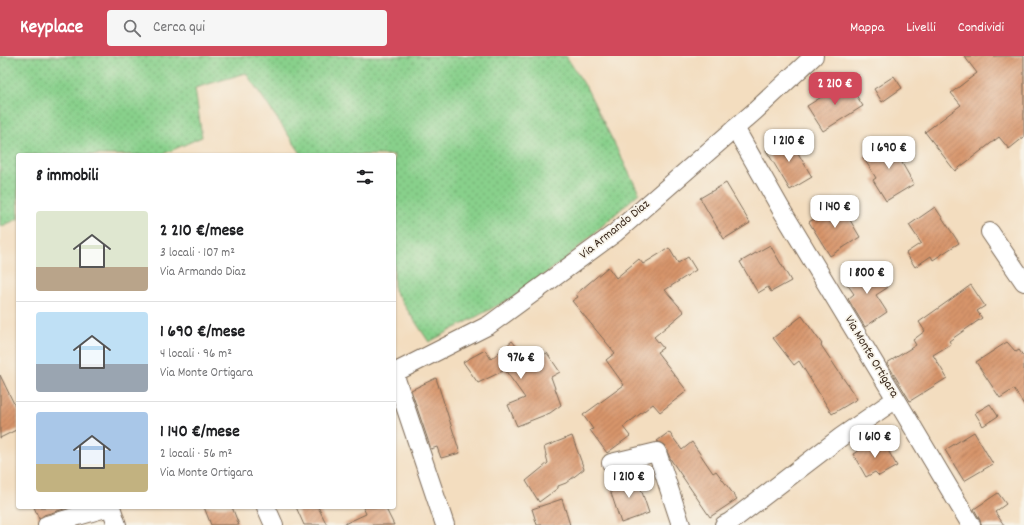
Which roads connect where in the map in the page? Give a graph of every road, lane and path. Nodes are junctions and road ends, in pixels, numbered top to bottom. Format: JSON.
{"nodes":[{"id":1,"x":814,"y":56,"type":"edge"},
{"id":2,"x":735,"y":128,"type":"junction"},
{"id":3,"x":990,"y":232,"type":"dead end"},
{"id":4,"x":1024,"y":282,"type":"edge"},
{"id":5,"x":396,"y":372,"type":"edge"},
{"id":6,"x":396,"y":379,"type":"edge"},
{"id":7,"x":896,"y":399,"type":"junction"},
{"id":8,"x":611,"y":463,"type":"dead end"},
{"id":9,"x":103,"y":509,"type":"edge"},
{"id":10,"x":111,"y":509,"type":"edge"},
{"id":11,"x":267,"y":509,"type":"edge"},
{"id":12,"x":47,"y":525,"type":"edge"},
{"id":13,"x":117,"y":525,"type":"edge"},
{"id":14,"x":274,"y":525,"type":"edge"},
{"id":15,"x":445,"y":525,"type":"edge"},
{"id":16,"x":681,"y":525,"type":"edge"},
{"id":17,"x":724,"y":525,"type":"edge"},
{"id":18,"x":971,"y":525,"type":"edge"}],
"edges":[{"from":1,"to":2,"type":"street","name":"Via Armando Diaz"},
{"from":2,"to":5,"type":"street","name":"Via Armando Diaz"},
{"from":2,"to":7,"type":"street","name":"Via Monte Ortigara"},
{"from":3,"to":4,"type":"street"},
{"from":6,"to":15,"type":"street"},
{"from":7,"to":17,"type":"street"},
{"from":7,"to":18,"type":"street","name":"Via Monte Ortigara"},
{"from":8,"to":16,"type":"street"},
{"from":9,"to":12,"type":"street"},
{"from":10,"to":13,"type":"street"},
{"from":11,"to":14,"type":"street"}]}
